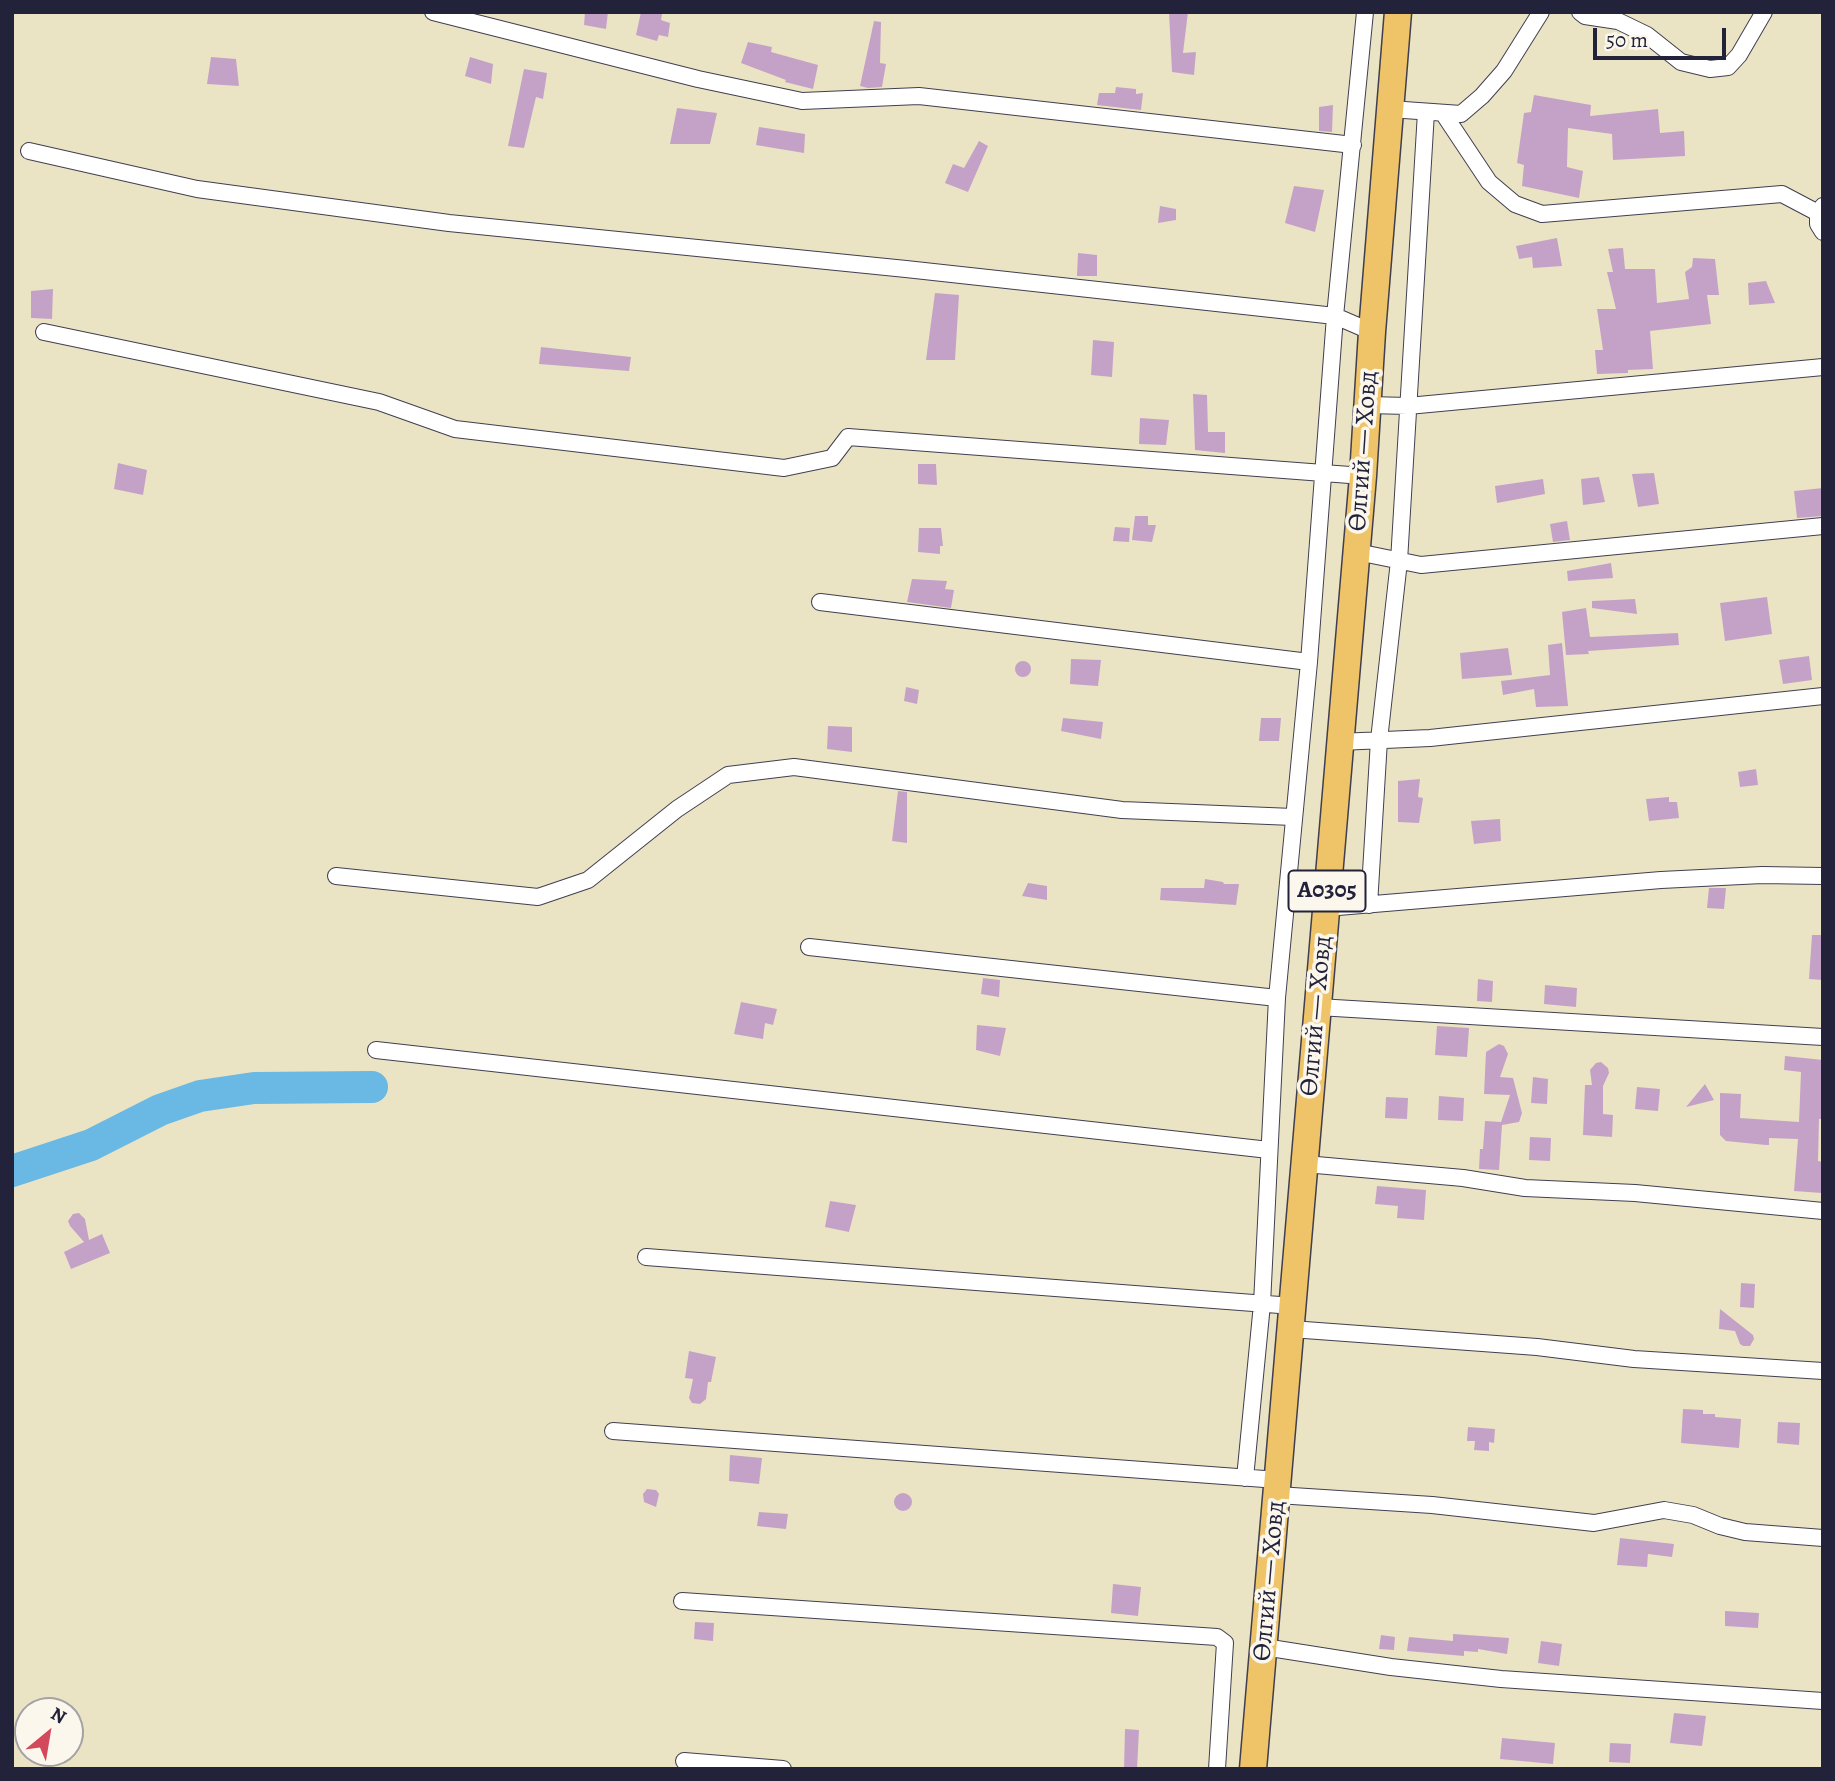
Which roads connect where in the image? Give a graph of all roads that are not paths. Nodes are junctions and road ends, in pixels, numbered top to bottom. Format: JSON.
{"nodes":[{"id":1,"x":433,"y":12,"type":"edge"},
{"id":2,"x":1365,"y":12,"type":"edge"},
{"id":3,"x":1398,"y":12,"type":"edge"},
{"id":4,"x":1541,"y":12,"type":"edge"},
{"id":5,"x":1580,"y":12,"type":"edge"},
{"id":6,"x":1764,"y":12,"type":"edge"},
{"id":7,"x":1390,"y":109,"type":"junction"},
{"id":8,"x":1426,"y":112,"type":"junction"},
{"id":9,"x":1443,"y":113,"type":"junction"},
{"id":10,"x":1353,"y":145,"type":"junction"},
{"id":11,"x":29,"y":150,"type":"dead end"},
{"id":12,"x":1820,"y":209,"type":"edge"},
{"id":13,"x":1823,"y":232,"type":"edge"},
{"id":14,"x":1335,"y":316,"type":"junction"},
{"id":15,"x":44,"y":332,"type":"dead end"},
{"id":16,"x":1372,"y":332,"type":"junction"},
{"id":17,"x":1823,"y":368,"type":"edge"},
{"id":18,"x":1368,"y":405,"type":"junction"},
{"id":19,"x":1408,"y":406,"type":"junction"},
{"id":20,"x":1322,"y":475,"type":"junction"},
{"id":21,"x":1363,"y":476,"type":"junction"},
{"id":22,"x":1823,"y":526,"type":"edge"},
{"id":23,"x":1357,"y":552,"type":"junction"},
{"id":24,"x":1399,"y":561,"type":"junction"},
{"id":25,"x":820,"y":602,"type":"dead end"},
{"id":26,"x":1309,"y":662,"type":"junction"},
{"id":27,"x":1823,"y":696,"type":"edge"},
{"id":28,"x":1379,"y":740,"type":"junction"},
{"id":29,"x":1339,"y":742,"type":"junction"},
{"id":30,"x":1293,"y":817,"type":"junction"},
{"id":31,"x":336,"y":876,"type":"dead end"},
{"id":32,"x":1823,"y":876,"type":"edge"},
{"id":33,"x":1369,"y":905,"type":"junction"},
{"id":34,"x":1326,"y":908,"type":"junction"},
{"id":35,"x":809,"y":947,"type":"dead end"},
{"id":36,"x":1277,"y":998,"type":"junction"},
{"id":37,"x":1318,"y":1007,"type":"junction"},
{"id":38,"x":1823,"y":1037,"type":"edge"},
{"id":39,"x":376,"y":1050,"type":"dead end"},
{"id":40,"x":1269,"y":1150,"type":"junction"},
{"id":41,"x":1305,"y":1164,"type":"junction"},
{"id":42,"x":1823,"y":1212,"type":"edge"},
{"id":43,"x":646,"y":1257,"type":"dead end"},
{"id":44,"x":1262,"y":1304,"type":"junction"},
{"id":45,"x":1292,"y":1318,"type":"junction"},
{"id":46,"x":1823,"y":1371,"type":"edge"},
{"id":47,"x":613,"y":1431,"type":"dead end"},
{"id":48,"x":1245,"y":1478,"type":"junction"},
{"id":49,"x":1278,"y":1488,"type":"junction"},
{"id":50,"x":1823,"y":1538,"type":"edge"},
{"id":51,"x":682,"y":1601,"type":"dead end"},
{"id":52,"x":1264,"y":1647,"type":"junction"},
{"id":53,"x":1823,"y":1701,"type":"edge"},
{"id":54,"x":684,"y":1761,"type":"dead end"},
{"id":55,"x":783,"y":1769,"type":"edge"},
{"id":56,"x":1217,"y":1769,"type":"edge"},
{"id":57,"x":1253,"y":1769,"type":"edge"}],
"edges":[{"from":1,"to":10,"type":"street"},
{"from":2,"to":10,"type":"street"},
{"from":3,"to":7,"type":"highway","name":"Өлгий — Ховд","number":"A0305"},
{"from":4,"to":9,"type":"street"},
{"from":5,"to":6,"type":"street"},
{"from":7,"to":8,"type":"street"},
{"from":7,"to":16,"type":"highway","name":"Өлгий — Ховд","number":"A0305"},
{"from":8,"to":9,"type":"street"},
{"from":8,"to":19,"type":"street"},
{"from":9,"to":12,"type":"street"},
{"from":10,"to":14,"type":"street"},
{"from":11,"to":14,"type":"street"},
{"from":12,"to":13,"type":"street"},
{"from":14,"to":16,"type":"street"},
{"from":14,"to":20,"type":"street"},
{"from":15,"to":20,"type":"street"},
{"from":16,"to":18,"type":"highway","name":"Өлгий — Ховд","number":"A0305"},
{"from":17,"to":19,"type":"street"},
{"from":18,"to":19,"type":"street"},
{"from":18,"to":21,"type":"highway","name":"Өлгий — Ховд","number":"A0305"},
{"from":19,"to":24,"type":"street"},
{"from":20,"to":21,"type":"street"},
{"from":20,"to":26,"type":"street"},
{"from":21,"to":23,"type":"highway","name":"Өлгий — Ховд","number":"A0305"},
{"from":22,"to":24,"type":"street"},
{"from":23,"to":24,"type":"street"},
{"from":23,"to":29,"type":"highway","name":"Өлгий — Ховд","number":"A0305"},
{"from":24,"to":28,"type":"street"},
{"from":25,"to":26,"type":"street"},
{"from":26,"to":30,"type":"street"},
{"from":27,"to":28,"type":"street"},
{"from":28,"to":29,"type":"street"},
{"from":28,"to":33,"type":"street"},
{"from":29,"to":34,"type":"highway","name":"Өлгий — Ховд","number":"A0305"},
{"from":30,"to":31,"type":"street"},
{"from":30,"to":36,"type":"street"},
{"from":32,"to":33,"type":"street"},
{"from":33,"to":34,"type":"street"},
{"from":34,"to":37,"type":"highway","name":"Өлгий — Ховд","number":"A0305"},
{"from":35,"to":36,"type":"street"},
{"from":36,"to":40,"type":"street"},
{"from":37,"to":38,"type":"street"},
{"from":37,"to":41,"type":"highway","name":"Өлгий — Ховд","number":"A0305"},
{"from":39,"to":40,"type":"street"},
{"from":40,"to":44,"type":"street"},
{"from":41,"to":42,"type":"street"},
{"from":41,"to":45,"type":"highway","name":"Өлгий — Ховд","number":"A0305"},
{"from":43,"to":44,"type":"street"},
{"from":44,"to":45,"type":"street"},
{"from":44,"to":48,"type":"street"},
{"from":45,"to":46,"type":"street"},
{"from":45,"to":49,"type":"highway","name":"Өлгий — Ховд","number":"A0305"},
{"from":47,"to":48,"type":"street"},
{"from":48,"to":49,"type":"street"},
{"from":49,"to":50,"type":"street"},
{"from":49,"to":52,"type":"highway","name":"Өлгий — Ховд","number":"A0305"},
{"from":51,"to":56,"type":"street"},
{"from":52,"to":53,"type":"street"},
{"from":52,"to":57,"type":"highway","name":"Өлгий — Ховд","number":"A0305"},
{"from":54,"to":55,"type":"street"}]}
